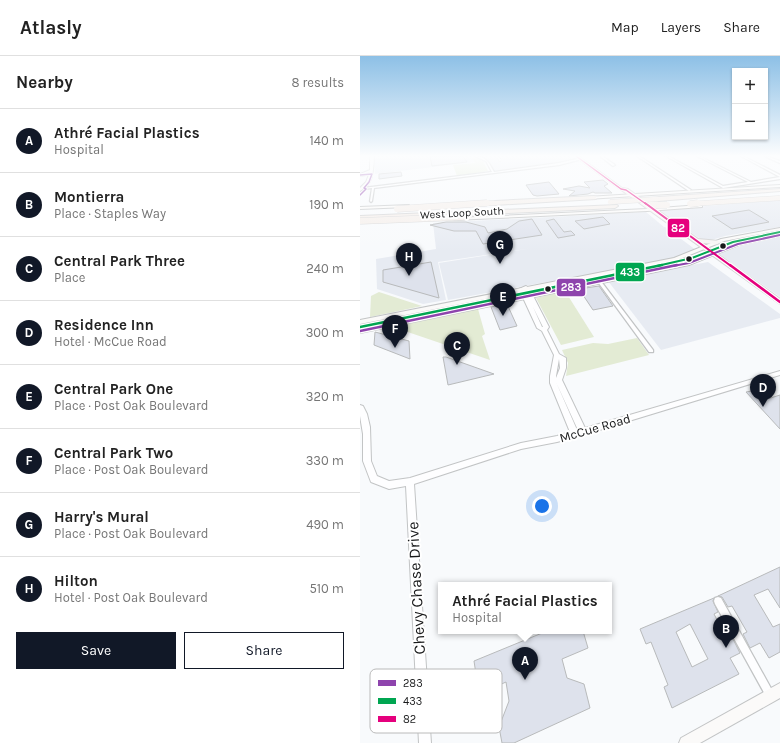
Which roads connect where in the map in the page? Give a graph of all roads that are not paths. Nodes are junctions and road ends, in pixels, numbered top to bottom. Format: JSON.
{"nodes":[{"id":1,"x":373,"y":188,"type":"joint"},
{"id":2,"x":620,"y":188,"type":"edge"},
{"id":3,"x":687,"y":188,"type":"edge"},
{"id":4,"x":779,"y":188,"type":"edge"},
{"id":5,"x":780,"y":188,"type":"edge"},
{"id":6,"x":362,"y":189,"type":"edge"},
{"id":7,"x":690,"y":190,"type":"dead end"},
{"id":8,"x":360,"y":195,"type":"edge"},
{"id":9,"x":653,"y":195,"type":"junction"},
{"id":10,"x":631,"y":196,"type":"junction"},
{"id":11,"x":780,"y":196,"type":"edge"},
{"id":12,"x":614,"y":197,"type":"junction"},
{"id":13,"x":594,"y":198,"type":"junction"},
{"id":14,"x":371,"y":201,"type":"dead end"},
{"id":15,"x":413,"y":205,"type":"junction"},
{"id":16,"x":539,"y":205,"type":"junction"},
{"id":17,"x":666,"y":206,"type":"junction"},
{"id":18,"x":360,"y":208,"type":"edge"},
{"id":19,"x":545,"y":209,"type":"junction"},
{"id":20,"x":647,"y":210,"type":"junction"},
{"id":21,"x":654,"y":210,"type":"junction"},
{"id":22,"x":360,"y":212,"type":"edge"},
{"id":23,"x":619,"y":212,"type":"junction"},
{"id":24,"x":572,"y":214,"type":"junction"},
{"id":25,"x":661,"y":215,"type":"junction"},
{"id":26,"x":360,"y":218,"type":"edge"},
{"id":27,"x":360,"y":222,"type":"edge"},
{"id":28,"x":780,"y":229,"type":"edge"},
{"id":29,"x":750,"y":235,"type":"junction"},
{"id":30,"x":780,"y":235,"type":"edge"},
{"id":31,"x":695,"y":240,"type":"junction"},
{"id":32,"x":751,"y":241,"type":"junction"},
{"id":33,"x":717,"y":242,"type":"junction"},
{"id":34,"x":703,"y":248,"type":"junction"},
{"id":35,"x":711,"y":255,"type":"junction"},
{"id":36,"x":627,"y":268,"type":"junction"},
{"id":37,"x":632,"y":274,"type":"junction"},
{"id":38,"x":741,"y":280,"type":"junction"},
{"id":39,"x":599,"y":281,"type":"junction"},
{"id":40,"x":524,"y":288,"type":"junction"},
{"id":41,"x":762,"y":289,"type":"junction"},
{"id":42,"x":528,"y":296,"type":"junction"},
{"id":43,"x":445,"y":304,"type":"junction"},
{"id":44,"x":780,"y":307,"type":"edge"},
{"id":45,"x":447,"y":312,"type":"junction"},
{"id":46,"x":360,"y":322,"type":"edge"},
{"id":47,"x":360,"y":331,"type":"edge"},
{"id":48,"x":651,"y":351,"type":"dead end"},
{"id":49,"x":780,"y":373,"type":"edge"},
{"id":50,"x":361,"y":412,"type":"edge"},
{"id":51,"x":571,"y":414,"type":"junction"},
{"id":52,"x":583,"y":432,"type":"junction"},
{"id":53,"x":575,"y":434,"type":"junction"},
{"id":54,"x":410,"y":482,"type":"junction"},
{"id":55,"x":718,"y":601,"type":"dead end"},
{"id":56,"x":421,"y":669,"type":"edge"},
{"id":57,"x":775,"y":693,"type":"edge"},
{"id":58,"x":424,"y":733,"type":"edge"},
{"id":59,"x":425,"y":743,"type":"edge"},
{"id":60,"x":686,"y":743,"type":"edge"}],
"edges":[{"from":1,"to":6,"type":"street"},
{"from":1,"to":14,"type":"street"},
{"from":2,"to":10,"type":"main road"},
{"from":3,"to":7,"type":"street"},
{"from":4,"to":9,"type":"main road"},
{"from":5,"to":16,"type":"highway","name":"West Loop South","bridge":true},
{"from":6,"to":8,"type":"main road"},
{"from":9,"to":10,"type":"main road"},
{"from":9,"to":17,"type":"main road"},
{"from":10,"to":12,"type":"main road"},
{"from":10,"to":20,"type":"main road"},
{"from":10,"to":21,"type":"main road"},
{"from":11,"to":17,"type":"highway"},
{"from":11,"to":17,"type":"highway","bridge":true},
{"from":12,"to":13,"type":"main road"},
{"from":12,"to":23,"type":"main road"},
{"from":13,"to":15,"type":"main road"},
{"from":13,"to":22,"type":"highway","bridge":true},
{"from":15,"to":16,"type":"highway"},
{"from":15,"to":18,"type":"main road"},
{"from":16,"to":22,"type":"highway","name":"West Loop South"},
{"from":17,"to":19,"type":"highway","name":"West Loop South","bridge":true},
{"from":17,"to":21,"type":"main road"},
{"from":17,"to":25,"type":"main road"},
{"from":19,"to":26,"type":"highway","name":"West Loop South"},
{"from":19,"to":27,"type":"highway"},
{"from":20,"to":21,"type":"main road"},
{"from":20,"to":23,"type":"main road"},
{"from":20,"to":34,"type":"main road"},
{"from":21,"to":25,"type":"main road"},
{"from":23,"to":24,"type":"main road"},
{"from":24,"to":27,"type":"main road"},
{"from":24,"to":27,"type":"highway","bridge":true},
{"from":25,"to":31,"type":"main road"},
{"from":28,"to":29,"type":"main road"},
{"from":29,"to":32,"type":"main road"},
{"from":29,"to":33,"type":"main road"},
{"from":30,"to":32,"type":"main road"},
{"from":31,"to":33,"type":"main road"},
{"from":31,"to":34,"type":"main road"},
{"from":32,"to":35,"type":"main road"},
{"from":33,"to":34,"type":"main road"},
{"from":34,"to":35,"type":"main road"},
{"from":34,"to":36,"type":"main road"},
{"from":35,"to":37,"type":"main road"},
{"from":35,"to":38,"type":"main road"},
{"from":35,"to":41,"type":"main road"},
{"from":36,"to":37,"type":"main road"},
{"from":36,"to":40,"type":"main road"},
{"from":37,"to":39,"type":"main road"},
{"from":38,"to":41,"type":"main road"},
{"from":38,"to":44,"type":"main road"},
{"from":39,"to":42,"type":"main road"},
{"from":39,"to":48,"type":"street"},
{"from":40,"to":42,"type":"street"},
{"from":40,"to":43,"type":"main road"},
{"from":41,"to":44,"type":"main road"},
{"from":42,"to":45,"type":"main road"},
{"from":42,"to":51,"type":"street"},
{"from":43,"to":45,"type":"main road"},
{"from":43,"to":46,"type":"main road"},
{"from":45,"to":47,"type":"main road"},
{"from":49,"to":52,"type":"street","name":"McCue Road"},
{"from":50,"to":54,"type":"street","name":"McCue Road"},
{"from":51,"to":52,"type":"street"},
{"from":51,"to":53,"type":"street"},
{"from":52,"to":53,"type":"street","name":"McCue Road"},
{"from":53,"to":54,"type":"street","name":"McCue Road"},
{"from":54,"to":56,"type":"street","name":"Chevy Chase Drive"},
{"from":55,"to":57,"type":"street"},
{"from":57,"to":60,"type":"main road"},
{"from":58,"to":59,"type":"street","name":"Chevy Chase Drive"}]}
